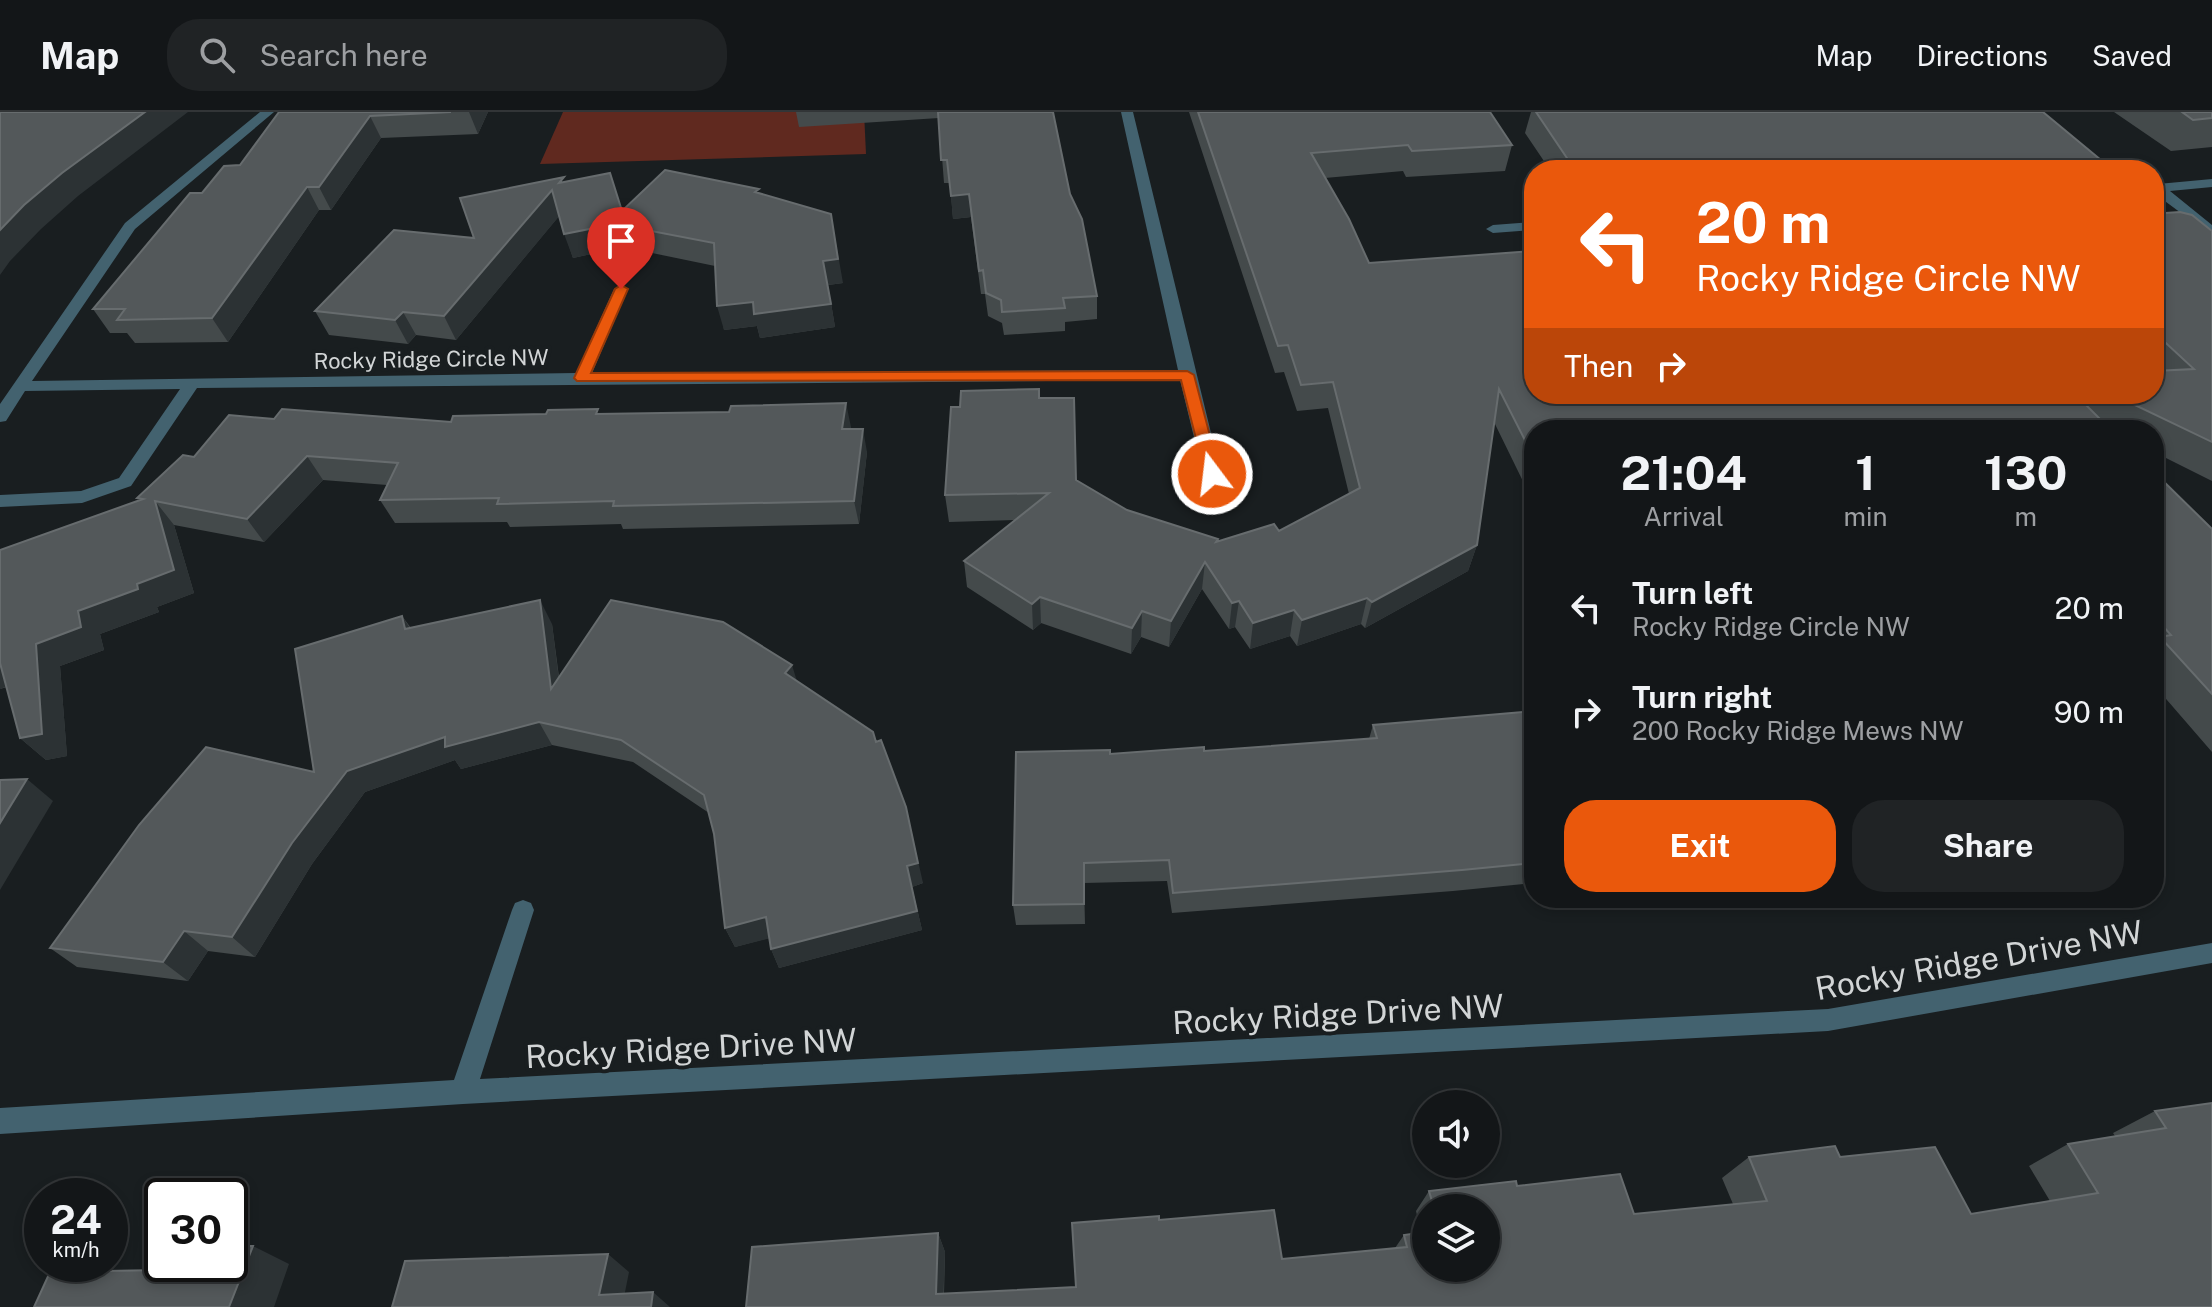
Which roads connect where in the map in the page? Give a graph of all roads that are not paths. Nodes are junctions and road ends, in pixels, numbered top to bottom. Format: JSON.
{"nodes":[{"id":1,"x":268,"y":112,"type":"edge"},
{"id":2,"x":1127,"y":112,"type":"edge"},
{"id":3,"x":2212,"y":183,"type":"edge"},
{"id":4,"x":2164,"y":187,"type":"edge"},
{"id":5,"x":2164,"y":194,"type":"edge"},
{"id":6,"x":1524,"y":227,"type":"edge"},
{"id":7,"x":1493,"y":229,"type":"dead end"},
{"id":8,"x":2212,"y":232,"type":"edge"},
{"id":9,"x":621,"y":289,"type":"dead end"},
{"id":10,"x":1187,"y":375,"type":"junction"},
{"id":11,"x":582,"y":378,"type":"junction"},
{"id":12,"x":191,"y":385,"type":"junction"},
{"id":13,"x":20,"y":386,"type":"junction"},
{"id":14,"x":0,"y":417,"type":"edge"},
{"id":15,"x":1212,"y":474,"type":"dead end"},
{"id":16,"x":0,"y":501,"type":"edge"},
{"id":17,"x":523,"y":910,"type":"dead end"},
{"id":18,"x":2212,"y":953,"type":"edge"},
{"id":19,"x":463,"y":1092,"type":"junction"},
{"id":20,"x":0,"y":1121,"type":"edge"}],
"edges":[{"from":1,"to":13,"type":"street"},
{"from":2,"to":10,"type":"street"},
{"from":3,"to":4,"type":"street"},
{"from":5,"to":8,"type":"street"},
{"from":6,"to":7,"type":"street"},
{"from":9,"to":11,"type":"street"},
{"from":10,"to":11,"type":"street","name":"Rocky Ridge Circle NW"},
{"from":10,"to":15,"type":"street"},
{"from":11,"to":12,"type":"street","name":"Rocky Ridge Circle NW"},
{"from":12,"to":13,"type":"street","name":"Rocky Ridge Circle NW"},
{"from":12,"to":16,"type":"street"},
{"from":13,"to":14,"type":"street"},
{"from":17,"to":19,"type":"street"},
{"from":18,"to":19,"type":"street","name":"Rocky Ridge Drive NW"},
{"from":19,"to":20,"type":"street","name":"Rocky Ridge Drive NW"}]}
